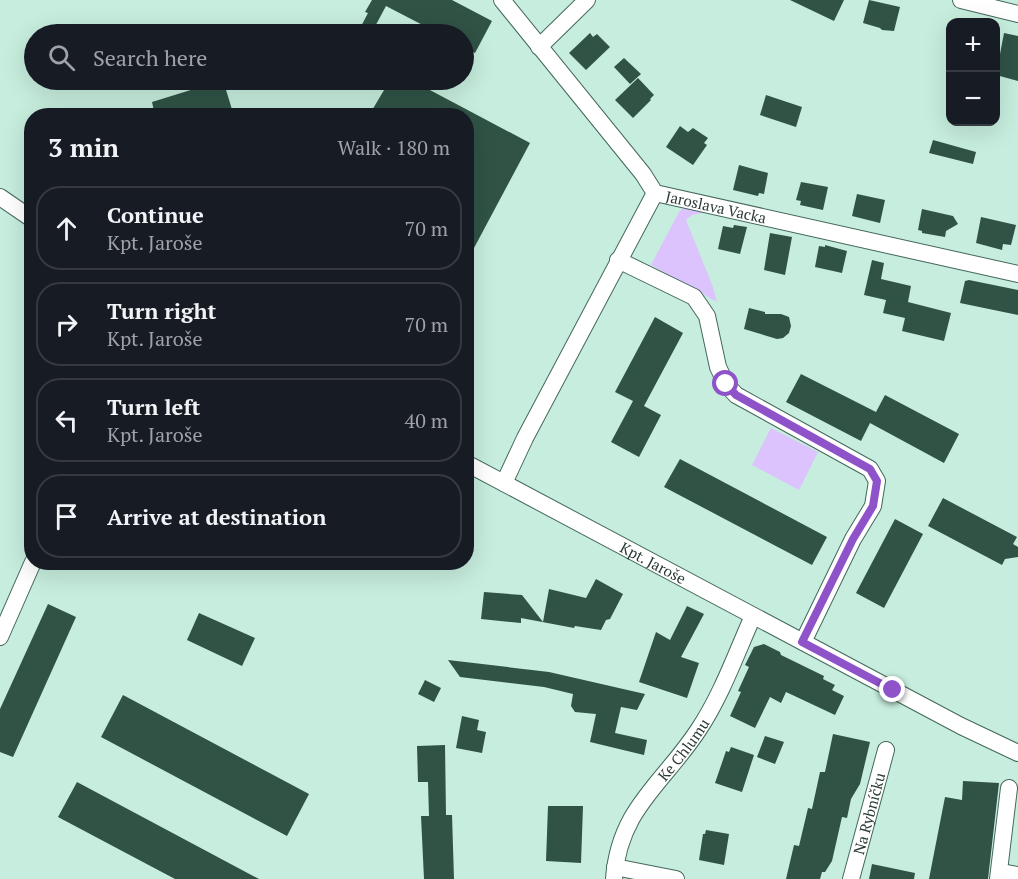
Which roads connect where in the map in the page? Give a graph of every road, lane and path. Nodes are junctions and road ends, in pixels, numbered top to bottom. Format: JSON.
{"nodes":[{"id":1,"x":502,"y":0,"type":"edge"},
{"id":2,"x":587,"y":0,"type":"edge"},
{"id":3,"x":961,"y":0,"type":"edge"},
{"id":4,"x":1018,"y":14,"type":"edge"},
{"id":5,"x":539,"y":47,"type":"junction"},
{"id":6,"x":655,"y":193,"type":"junction"},
{"id":7,"x":3,"y":199,"type":"edge"},
{"id":8,"x":24,"y":213,"type":"edge"},
{"id":9,"x":618,"y":260,"type":"junction"},
{"id":10,"x":1018,"y":274,"type":"edge"},
{"id":11,"x":474,"y":467,"type":"edge"},
{"id":12,"x":504,"y":483,"type":"junction"},
{"id":13,"x":29,"y":570,"type":"edge"},
{"id":14,"x":753,"y":616,"type":"junction"},
{"id":15,"x":0,"y":637,"type":"edge"},
{"id":16,"x":802,"y":642,"type":"junction"},
{"id":17,"x":886,"y":750,"type":"dead end"},
{"id":18,"x":1018,"y":753,"type":"edge"},
{"id":19,"x":1009,"y":788,"type":"dead end"},
{"id":20,"x":614,"y":873,"type":"edge"},
{"id":21,"x":999,"y":875,"type":"edge"},
{"id":22,"x":1018,"y":875,"type":"edge"},
{"id":23,"x":676,"y":879,"type":"edge"},
{"id":24,"x":851,"y":879,"type":"edge"}],
"edges":[{"from":1,"to":5,"type":"street","name":"Jaroslava Vacka"},
{"from":2,"to":5,"type":"street"},
{"from":3,"to":4,"type":"street"},
{"from":5,"to":6,"type":"street","name":"Jaroslava Vacka"},
{"from":6,"to":9,"type":"street"},
{"from":6,"to":10,"type":"street","name":"Jaroslava Vacka"},
{"from":7,"to":8,"type":"street"},
{"from":9,"to":12,"type":"street"},
{"from":9,"to":16,"type":"street"},
{"from":11,"to":12,"type":"street","name":"Kpt. Jaroše"},
{"from":12,"to":14,"type":"street","name":"Kpt. Jaroše"},
{"from":13,"to":15,"type":"street"},
{"from":14,"to":16,"type":"street","name":"Kpt. Jaroše"},
{"from":14,"to":20,"type":"street","name":"Ke Chlumu"},
{"from":16,"to":18,"type":"street","name":"Kpt. Jaroše"},
{"from":17,"to":24,"type":"street","name":"Na Rybníčku"},
{"from":19,"to":21,"type":"street"},
{"from":20,"to":23,"type":"street"},
{"from":21,"to":22,"type":"street"}]}
